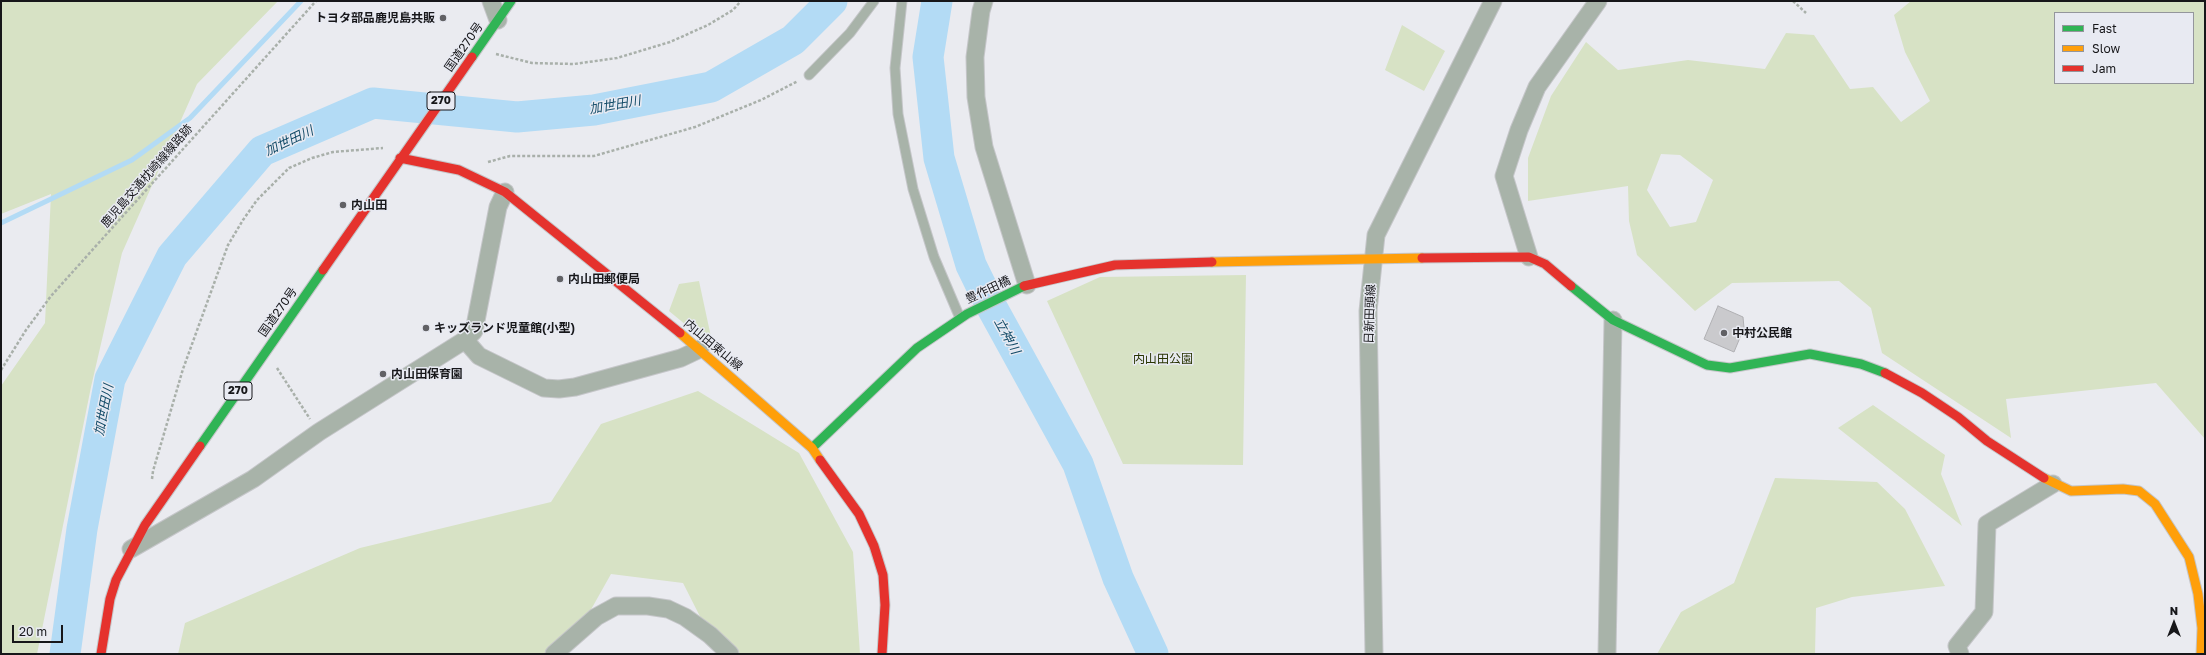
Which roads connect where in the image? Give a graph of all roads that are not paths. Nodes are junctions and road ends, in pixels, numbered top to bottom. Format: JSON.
{"nodes":[{"id":1,"x":491,"y":1,"type":"edge"},
{"id":2,"x":511,"y":1,"type":"edge"},
{"id":3,"x":874,"y":1,"type":"edge"},
{"id":4,"x":902,"y":1,"type":"edge"},
{"id":5,"x":984,"y":1,"type":"edge"},
{"id":6,"x":1493,"y":1,"type":"edge"},
{"id":7,"x":1598,"y":1,"type":"edge"},
{"id":8,"x":498,"y":20,"type":"junction"},
{"id":9,"x":808,"y":75,"type":"road end"},
{"id":10,"x":400,"y":158,"type":"junction"},
{"id":11,"x":505,"y":192,"type":"junction"},
{"id":12,"x":1529,"y":257,"type":"junction"},
{"id":13,"x":1372,"y":258,"type":"junction"},
{"id":14,"x":1020,"y":288,"type":"junction"},
{"id":15,"x":963,"y":316,"type":"junction"},
{"id":16,"x":1613,"y":320,"type":"junction"},
{"id":17,"x":465,"y":340,"type":"junction"},
{"id":18,"x":700,"y":349,"type":"junction"},
{"id":19,"x":812,"y":448,"type":"junction"},
{"id":20,"x":2053,"y":484,"type":"junction"},
{"id":21,"x":132,"y":549,"type":"junction"},
{"id":22,"x":2203,"y":630,"type":"edge"},
{"id":23,"x":101,"y":654,"type":"edge"},
{"id":24,"x":554,"y":654,"type":"edge"},
{"id":25,"x":730,"y":654,"type":"edge"},
{"id":26,"x":882,"y":654,"type":"edge"},
{"id":27,"x":1374,"y":654,"type":"edge"},
{"id":28,"x":1607,"y":654,"type":"edge"},
{"id":29,"x":1960,"y":654,"type":"edge"},
{"id":30,"x":2201,"y":654,"type":"edge"}],
"edges":[{"from":1,"to":8,"type":"street"},
{"from":2,"to":8,"type":"main road","name":"国道270号","number":"270"},
{"from":3,"to":9,"type":"lane"},
{"from":4,"to":15,"type":"lane"},
{"from":5,"to":14,"type":"street"},
{"from":6,"to":13,"type":"street","name":"日新田頭線"},
{"from":7,"to":12,"type":"street"},
{"from":8,"to":10,"type":"main road","name":"国道270号","number":"270"},
{"from":10,"to":11,"type":"main road","name":"内山田東山線"},
{"from":10,"to":21,"type":"main road","name":"国道270号","number":"270"},
{"from":11,"to":17,"type":"street"},
{"from":11,"to":18,"type":"main road","name":"内山田東山線"},
{"from":12,"to":13,"type":"main road","name":"豊作田橋"},
{"from":12,"to":16,"type":"main road"},
{"from":13,"to":14,"type":"main road","name":"豊作田橋"},
{"from":13,"to":27,"type":"street","name":"日新田頭線"},
{"from":14,"to":15,"type":"main road","name":"豊作田橋"},
{"from":15,"to":19,"type":"main road","name":"豊作田橋"},
{"from":16,"to":20,"type":"main road"},
{"from":16,"to":28,"type":"street"},
{"from":17,"to":18,"type":"street"},
{"from":17,"to":21,"type":"street"},
{"from":18,"to":19,"type":"main road","name":"内山田東山線"},
{"from":19,"to":26,"type":"main road","name":"内山田東山線"},
{"from":20,"to":22,"type":"main road"},
{"from":20,"to":29,"type":"street"},
{"from":21,"to":23,"type":"main road","name":"国道270号","number":"270"},
{"from":22,"to":30,"type":"main road"},
{"from":24,"to":25,"type":"street"}]}
